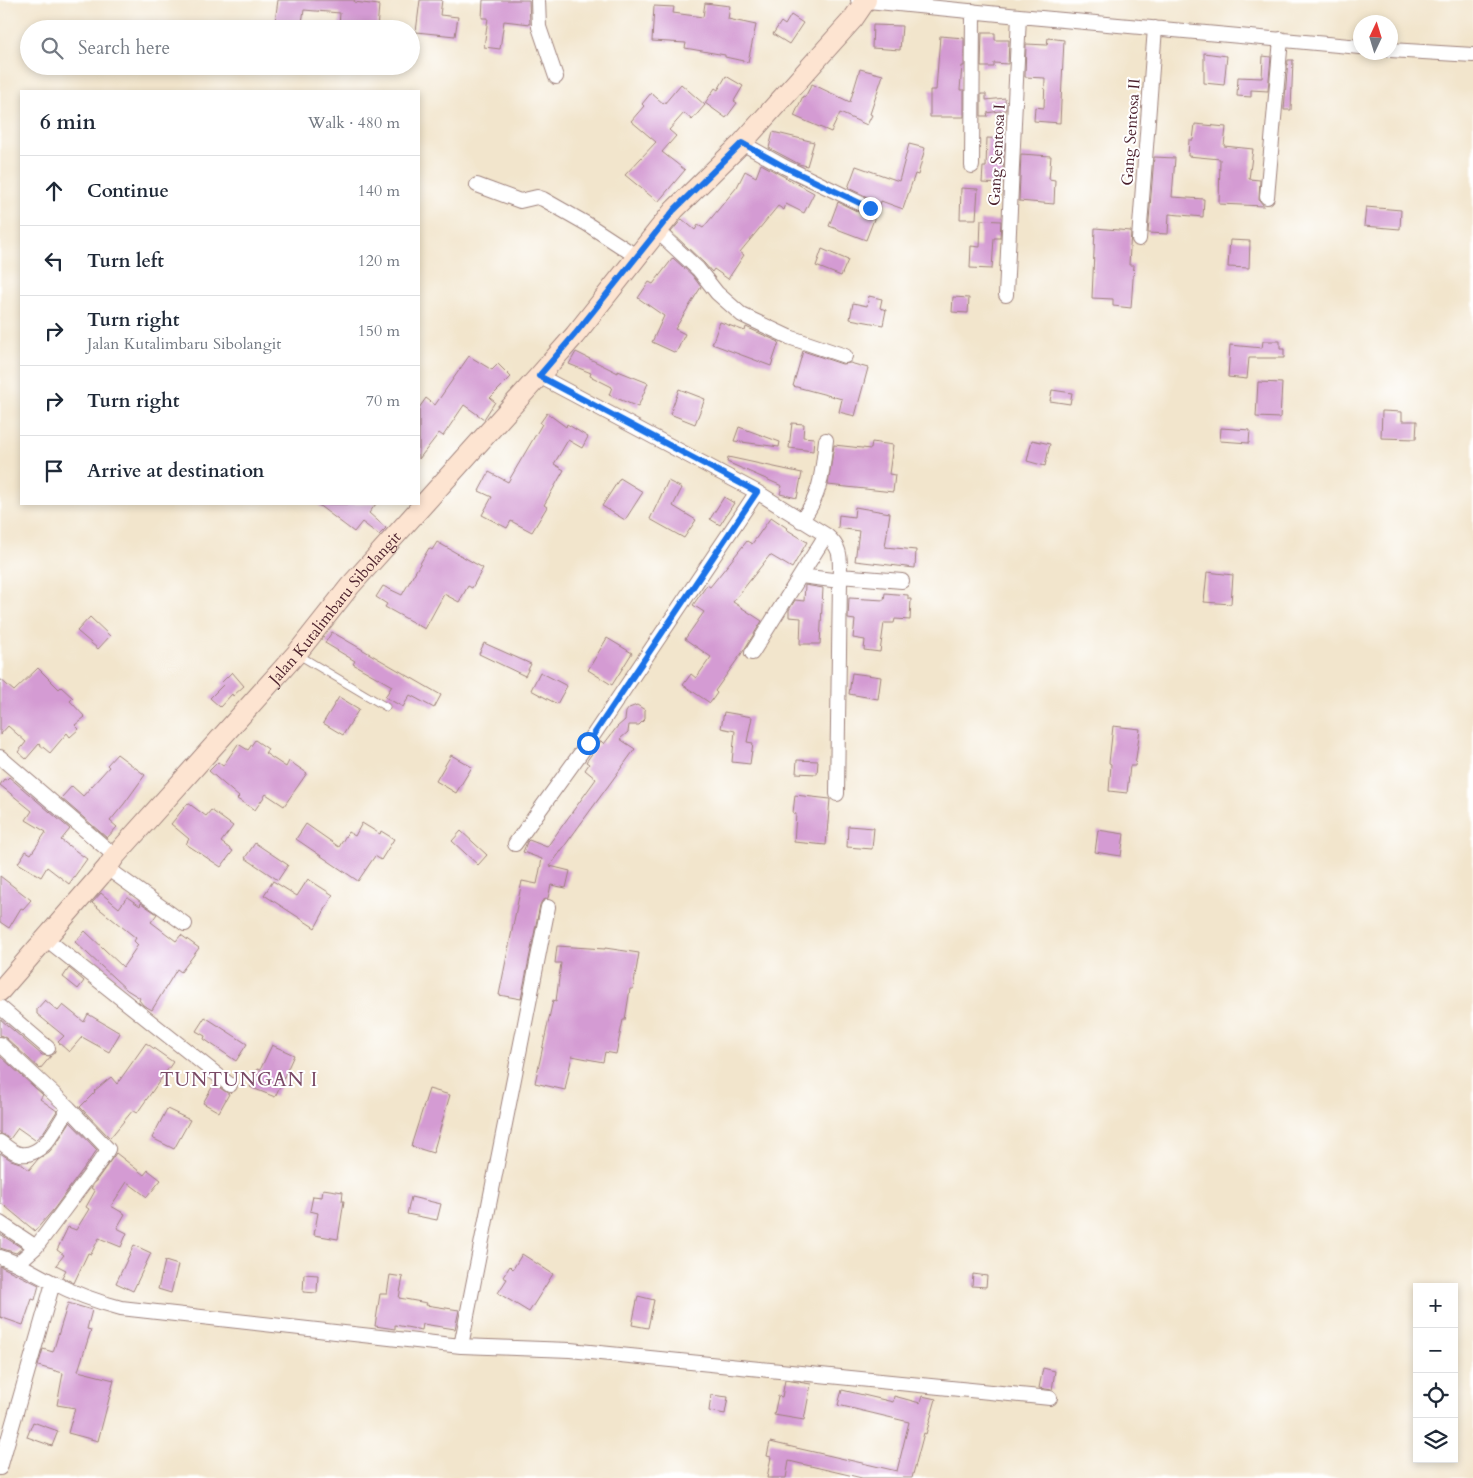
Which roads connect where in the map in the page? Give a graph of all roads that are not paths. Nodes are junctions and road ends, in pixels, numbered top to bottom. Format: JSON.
{"nodes":[{"id":1,"x":538,"y":0,"type":"edge"},
{"id":2,"x":863,"y":0,"type":"edge"},
{"id":3,"x":973,"y":11,"type":"junction"},
{"id":4,"x":1019,"y":16,"type":"junction"},
{"id":5,"x":1155,"y":28,"type":"junction"},
{"id":6,"x":1281,"y":39,"type":"junction"},
{"id":7,"x":1353,"y":46,"type":"edge"},
{"id":8,"x":1398,"y":50,"type":"edge"},
{"id":9,"x":1473,"y":55,"type":"edge"},
{"id":10,"x":556,"y":77,"type":"dead end"},
{"id":11,"x":742,"y":143,"type":"junction"},
{"id":12,"x":972,"y":166,"type":"dead end"},
{"id":13,"x":477,"y":185,"type":"dead end"},
{"id":14,"x":1268,"y":197,"type":"dead end"},
{"id":15,"x":870,"y":208,"type":"dead end"},
{"id":16,"x":657,"y":231,"type":"junction"},
{"id":17,"x":1139,"y":239,"type":"dead end"},
{"id":18,"x":636,"y":256,"type":"junction"},
{"id":19,"x":1006,"y":295,"type":"dead end"},
{"id":20,"x":845,"y":356,"type":"dead end"},
{"id":21,"x":539,"y":376,"type":"junction"},
{"id":22,"x":826,"y":440,"type":"dead end"},
{"id":23,"x":757,"y":492,"type":"junction"},
{"id":24,"x":801,"y":521,"type":"junction"},
{"id":25,"x":826,"y":536,"type":"junction"},
{"id":26,"x":800,"y":576,"type":"junction"},
{"id":27,"x":840,"y":578,"type":"junction"},
{"id":28,"x":902,"y":582,"type":"dead end"},
{"id":29,"x":752,"y":653,"type":"dead end"},
{"id":30,"x":297,"y":654,"type":"junction"},
{"id":31,"x":386,"y":707,"type":"dead end"},
{"id":32,"x":0,"y":757,"type":"edge"},
{"id":33,"x":837,"y":794,"type":"dead end"},
{"id":34,"x":515,"y":844,"type":"dead end"},
{"id":35,"x":111,"y":862,"type":"junction"},
{"id":36,"x":548,"y":907,"type":"dead end"},
{"id":37,"x":185,"y":924,"type":"dead end"},
{"id":38,"x":45,"y":938,"type":"junction"},
{"id":39,"x":0,"y":991,"type":"edge"},
{"id":40,"x":0,"y":1007,"type":"edge"},
{"id":41,"x":0,"y":1044,"type":"edge"},
{"id":42,"x":48,"y":1048,"type":"dead end"},
{"id":43,"x":230,"y":1085,"type":"dead end"},
{"id":44,"x":69,"y":1108,"type":"junction"},
{"id":45,"x":0,"y":1142,"type":"edge"},
{"id":46,"x":0,"y":1223,"type":"edge"},
{"id":47,"x":36,"y":1246,"type":"junction"},
{"id":48,"x":0,"y":1257,"type":"edge"},
{"id":49,"x":18,"y":1262,"type":"junction"},
{"id":50,"x":54,"y":1283,"type":"junction"},
{"id":51,"x":460,"y":1346,"type":"junction"},
{"id":52,"x":1050,"y":1398,"type":"dead end"},
{"id":53,"x":0,"y":1468,"type":"edge"}],
"edges":[{"from":1,"to":10,"type":"street"},
{"from":2,"to":3,"type":"street"},
{"from":2,"to":11,"type":"street","name":"Jalan Kutalimbaru Sibolangit"},
{"from":3,"to":4,"type":"street"},
{"from":3,"to":12,"type":"street"},
{"from":4,"to":5,"type":"street"},
{"from":4,"to":19,"type":"street","name":"Gang Sentosa I"},
{"from":5,"to":6,"type":"street"},
{"from":5,"to":17,"type":"street","name":"Gang Sentosa II"},
{"from":6,"to":7,"type":"street"},
{"from":6,"to":14,"type":"street"},
{"from":8,"to":9,"type":"street"},
{"from":11,"to":15,"type":"street"},
{"from":11,"to":16,"type":"street","name":"Jalan Kutalimbaru Sibolangit"},
{"from":13,"to":18,"type":"street"},
{"from":16,"to":18,"type":"street","name":"Jalan Kutalimbaru Sibolangit"},
{"from":16,"to":20,"type":"street"},
{"from":18,"to":21,"type":"street","name":"Jalan Kutalimbaru Sibolangit"},
{"from":21,"to":23,"type":"street"},
{"from":21,"to":30,"type":"street","name":"Jalan Kutalimbaru Sibolangit"},
{"from":22,"to":24,"type":"street"},
{"from":23,"to":24,"type":"street"},
{"from":23,"to":34,"type":"street"},
{"from":24,"to":25,"type":"street"},
{"from":25,"to":26,"type":"street"},
{"from":25,"to":27,"type":"street"},
{"from":26,"to":27,"type":"street"},
{"from":26,"to":29,"type":"street"},
{"from":27,"to":28,"type":"street"},
{"from":27,"to":33,"type":"street"},
{"from":30,"to":31,"type":"lane"},
{"from":30,"to":35,"type":"street","name":"Jalan Kutalimbaru Sibolangit"},
{"from":32,"to":35,"type":"street"},
{"from":35,"to":37,"type":"street"},
{"from":35,"to":38,"type":"street","name":"Jalan Kutalimbaru Sibolangit"},
{"from":36,"to":51,"type":"street"},
{"from":38,"to":39,"type":"street","name":"Jalan Kutalimbaru Sibolangit"},
{"from":38,"to":43,"type":"street"},
{"from":40,"to":42,"type":"street"},
{"from":41,"to":44,"type":"street"},
{"from":44,"to":45,"type":"street"},
{"from":44,"to":47,"type":"street"},
{"from":46,"to":47,"type":"street"},
{"from":47,"to":49,"type":"street"},
{"from":48,"to":49,"type":"street"},
{"from":49,"to":50,"type":"street"},
{"from":50,"to":51,"type":"street"},
{"from":50,"to":53,"type":"street"},
{"from":51,"to":52,"type":"street"}]}
